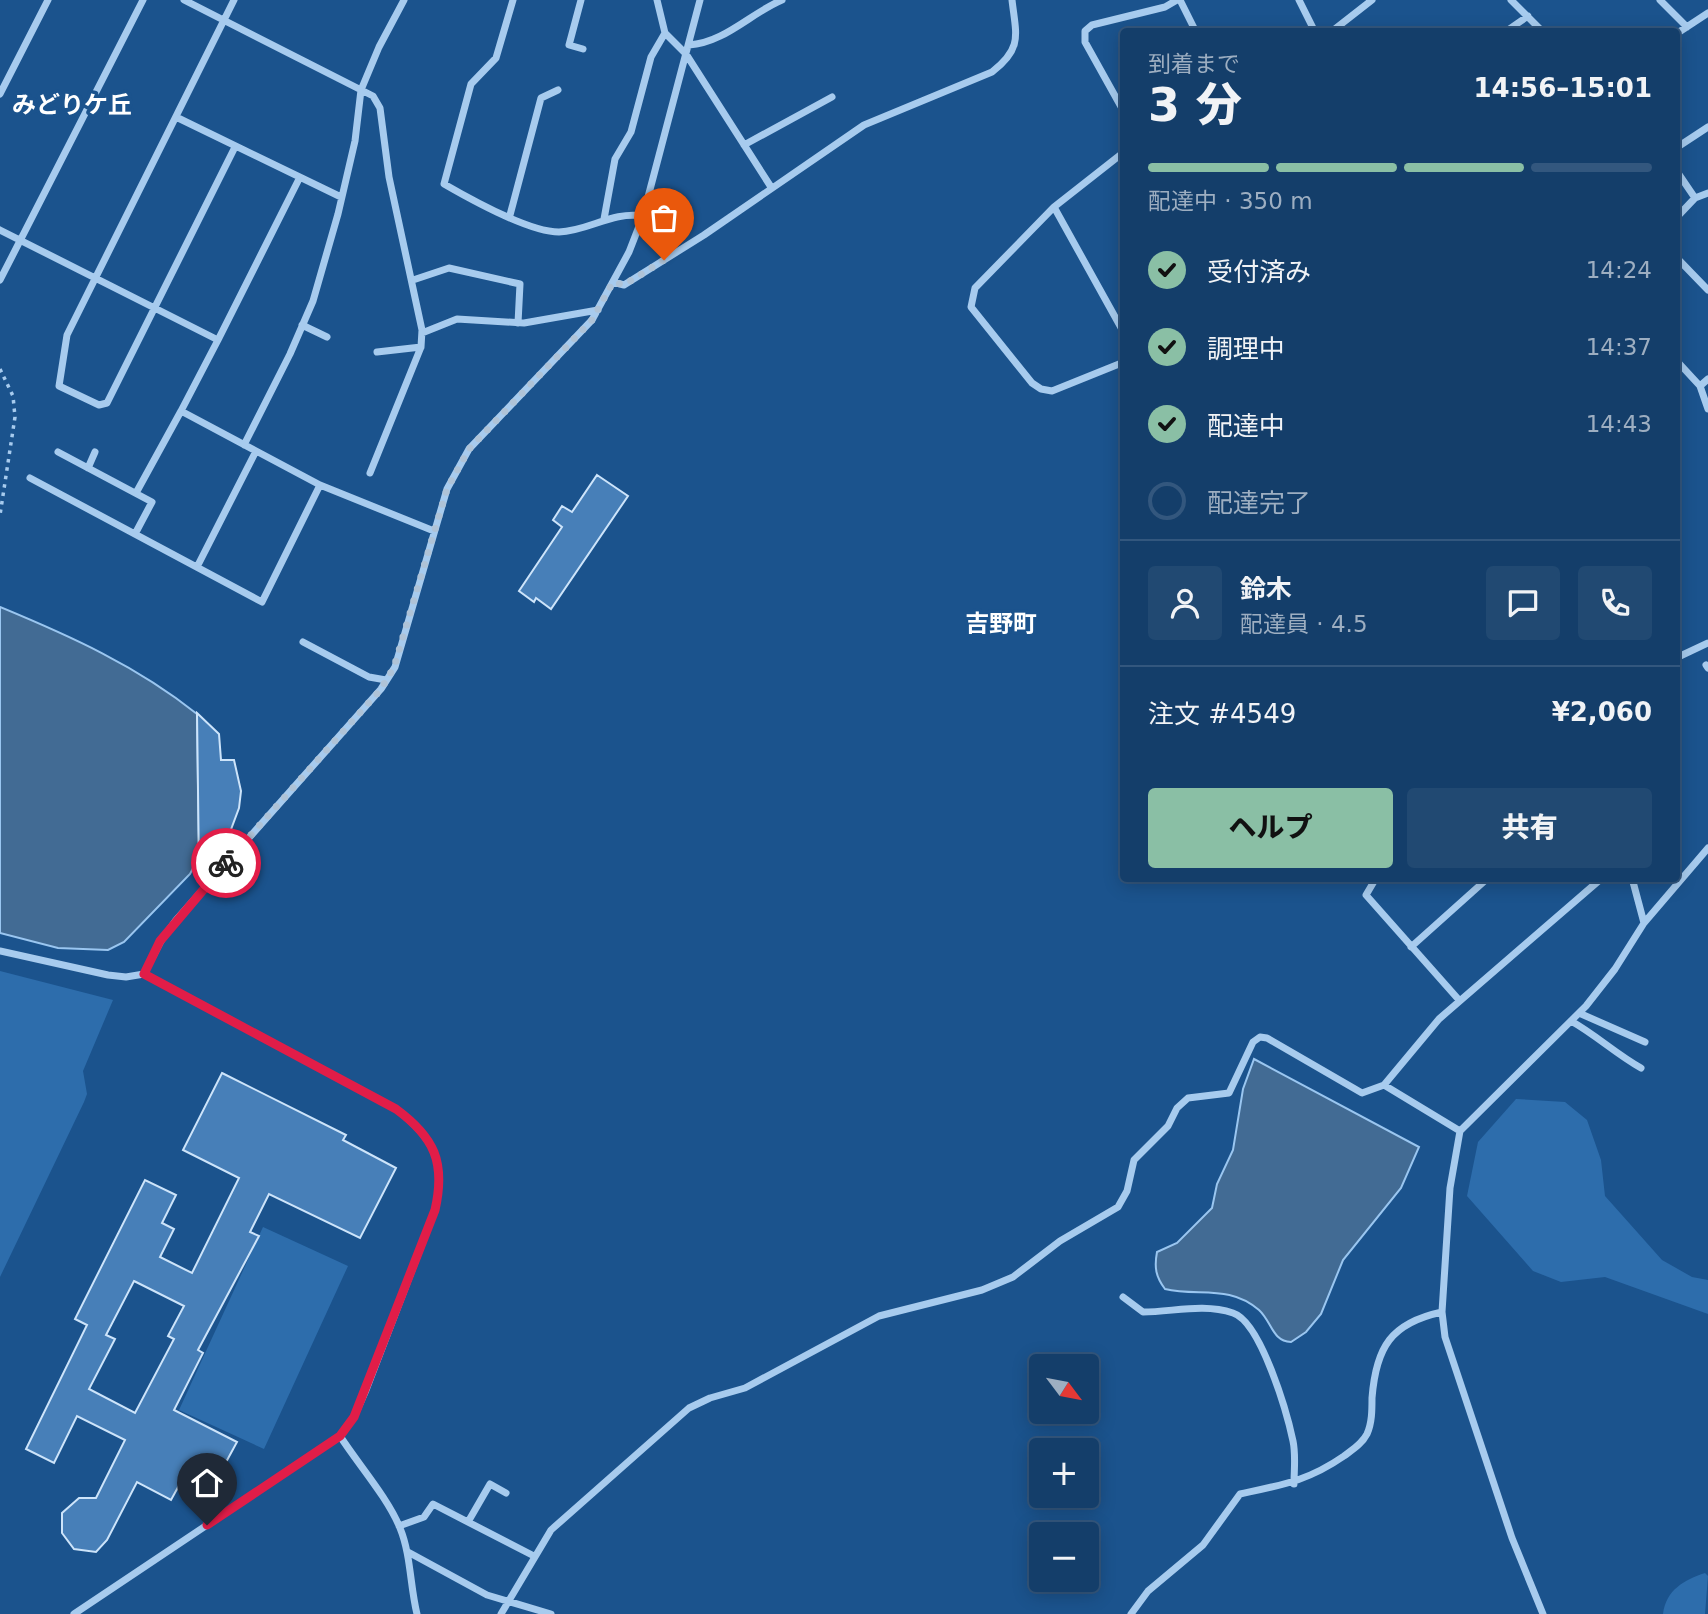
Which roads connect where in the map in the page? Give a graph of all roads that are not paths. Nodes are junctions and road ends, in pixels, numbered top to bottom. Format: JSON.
{"nodes":[{"id":1,"x":48,"y":0,"type":"edge"},
{"id":2,"x":143,"y":0,"type":"edge"},
{"id":3,"x":184,"y":0,"type":"edge"},
{"id":4,"x":234,"y":0,"type":"edge"},
{"id":5,"x":404,"y":0,"type":"edge"},
{"id":6,"x":513,"y":0,"type":"edge"},
{"id":7,"x":581,"y":0,"type":"edge"},
{"id":8,"x":657,"y":0,"type":"edge"},
{"id":9,"x":700,"y":0,"type":"edge"},
{"id":10,"x":782,"y":0,"type":"edge"},
{"id":11,"x":1012,"y":0,"type":"edge"},
{"id":12,"x":1179,"y":0,"type":"edge"},
{"id":13,"x":1298,"y":0,"type":"edge"},
{"id":14,"x":1372,"y":0,"type":"edge"},
{"id":15,"x":1511,"y":0,"type":"edge"},
{"id":16,"x":1660,"y":0,"type":"edge"},
{"id":17,"x":1708,"y":13,"type":"edge"},
{"id":18,"x":1528,"y":16,"type":"junction"},
{"id":19,"x":224,"y":19,"type":"junction"},
{"id":20,"x":1687,"y":27,"type":"junction"},
{"id":21,"x":1194,"y":28,"type":"edge"},
{"id":22,"x":1313,"y":28,"type":"edge"},
{"id":23,"x":1336,"y":28,"type":"edge"},
{"id":24,"x":1511,"y":28,"type":"edge"},
{"id":25,"x":1539,"y":28,"type":"edge"},
{"id":26,"x":1680,"y":31,"type":"edge"},
{"id":27,"x":665,"y":33,"type":"junction"},
{"id":28,"x":689,"y":45,"type":"junction"},
{"id":29,"x":583,"y":49,"type":"dead end"},
{"id":30,"x":686,"y":54,"type":"junction"},
{"id":31,"x":361,"y":90,"type":"junction"},
{"id":32,"x":558,"y":90,"type":"dead end"},
{"id":33,"x":0,"y":94,"type":"edge"},
{"id":34,"x":832,"y":97,"type":"dead end"},
{"id":35,"x":1120,"y":105,"type":"edge"},
{"id":36,"x":176,"y":117,"type":"junction"},
{"id":37,"x":1708,"y":127,"type":"edge"},
{"id":38,"x":744,"y":145,"type":"junction"},
{"id":39,"x":1680,"y":145,"type":"edge"},
{"id":40,"x":235,"y":147,"type":"junction"},
{"id":41,"x":1120,"y":155,"type":"edge"},
{"id":42,"x":1680,"y":176,"type":"edge"},
{"id":43,"x":299,"y":179,"type":"junction"},
{"id":44,"x":771,"y":187,"type":"junction"},
{"id":45,"x":1708,"y":193,"type":"edge"},
{"id":46,"x":341,"y":197,"type":"junction"},
{"id":47,"x":1695,"y":198,"type":"junction"},
{"id":48,"x":1054,"y":207,"type":"junction"},
{"id":49,"x":1680,"y":214,"type":"edge"},
{"id":50,"x":510,"y":215,"type":"junction"},
{"id":51,"x":643,"y":216,"type":"junction"},
{"id":52,"x":604,"y":219,"type":"junction"},
{"id":53,"x":0,"y":230,"type":"edge"},
{"id":54,"x":21,"y":240,"type":"junction"},
{"id":55,"x":1680,"y":261,"type":"edge"},
{"id":56,"x":93,"y":277,"type":"junction"},
{"id":57,"x":0,"y":280,"type":"edge"},
{"id":58,"x":413,"y":280,"type":"junction"},
{"id":59,"x":613,"y":282,"type":"junction"},
{"id":60,"x":1708,"y":290,"type":"edge"},
{"id":61,"x":154,"y":307,"type":"junction"},
{"id":62,"x":598,"y":310,"type":"junction"},
{"id":63,"x":518,"y":323,"type":"junction"},
{"id":64,"x":302,"y":325,"type":"junction"},
{"id":65,"x":1120,"y":326,"type":"edge"},
{"id":66,"x":422,"y":334,"type":"junction"},
{"id":67,"x":327,"y":337,"type":"dead end"},
{"id":68,"x":218,"y":340,"type":"junction"},
{"id":69,"x":421,"y":347,"type":"junction"},
{"id":70,"x":377,"y":352,"type":"dead end"},
{"id":71,"x":1120,"y":364,"type":"edge"},
{"id":72,"x":1680,"y":364,"type":"edge"},
{"id":73,"x":1708,"y":379,"type":"edge"},
{"id":74,"x":1700,"y":386,"type":"junction"},
{"id":75,"x":1708,"y":409,"type":"edge"},
{"id":76,"x":181,"y":411,"type":"junction"},
{"id":77,"x":244,"y":445,"type":"junction"},
{"id":78,"x":256,"y":451,"type":"junction"},
{"id":79,"x":58,"y":452,"type":"dead end"},
{"id":80,"x":95,"y":452,"type":"dead end"},
{"id":81,"x":88,"y":468,"type":"junction"},
{"id":82,"x":370,"y":473,"type":"dead end"},
{"id":83,"x":30,"y":478,"type":"dead end"},
{"id":84,"x":320,"y":485,"type":"junction"},
{"id":85,"x":136,"y":494,"type":"junction"},
{"id":86,"x":434,"y":531,"type":"junction"},
{"id":87,"x":135,"y":534,"type":"junction"},
{"id":88,"x":197,"y":567,"type":"junction"},
{"id":89,"x":303,"y":642,"type":"dead end"},
{"id":90,"x":1708,"y":643,"type":"edge"},
{"id":91,"x":1680,"y":657,"type":"edge"},
{"id":92,"x":386,"y":680,"type":"junction"},
{"id":93,"x":1708,"y":848,"type":"edge"},
{"id":94,"x":1680,"y":881,"type":"edge"},
{"id":95,"x":1374,"y":882,"type":"edge"},
{"id":96,"x":1484,"y":882,"type":"edge"},
{"id":97,"x":1597,"y":882,"type":"edge"},
{"id":98,"x":1633,"y":882,"type":"edge"},
{"id":99,"x":1679,"y":882,"type":"edge"},
{"id":100,"x":1644,"y":923,"type":"junction"},
{"id":101,"x":1412,"y":947,"type":"junction"},
{"id":102,"x":0,"y":951,"type":"edge"},
{"id":103,"x":144,"y":974,"type":"junction"},
{"id":104,"x":1460,"y":1000,"type":"junction"},
{"id":105,"x":1579,"y":1013,"type":"junction"},
{"id":106,"x":1571,"y":1021,"type":"junction"},
{"id":107,"x":1645,"y":1042,"type":"dead end"},
{"id":108,"x":1641,"y":1068,"type":"dead end"},
{"id":109,"x":1384,"y":1086,"type":"junction"},
{"id":110,"x":1460,"y":1131,"type":"junction"},
{"id":111,"x":1123,"y":1297,"type":"dead end"},
{"id":112,"x":1442,"y":1312,"type":"junction"},
{"id":113,"x":340,"y":1436,"type":"junction"},
{"id":114,"x":1294,"y":1484,"type":"junction"},
{"id":115,"x":506,"y":1493,"type":"dead end"},
{"id":116,"x":468,"y":1522,"type":"junction"},
{"id":117,"x":400,"y":1526,"type":"junction"},
{"id":118,"x":408,"y":1552,"type":"junction"},
{"id":119,"x":534,"y":1556,"type":"junction"},
{"id":120,"x":510,"y":1600,"type":"junction"},
{"id":121,"x":74,"y":1614,"type":"edge"},
{"id":122,"x":417,"y":1614,"type":"edge"},
{"id":123,"x":502,"y":1614,"type":"edge"},
{"id":124,"x":551,"y":1614,"type":"edge"},
{"id":125,"x":1131,"y":1614,"type":"edge"},
{"id":126,"x":1543,"y":1614,"type":"edge"}],
"edges":[{"from":1,"to":33,"type":"street"},
{"from":2,"to":54,"type":"street"},
{"from":3,"to":19,"type":"street"},
{"from":4,"to":19,"type":"street"},
{"from":5,"to":31,"type":"street"},
{"from":6,"to":50,"type":"street"},
{"from":7,"to":29,"type":"street"},
{"from":8,"to":27,"type":"street"},
{"from":9,"to":28,"type":"street"},
{"from":10,"to":28,"type":"street"},
{"from":11,"to":44,"type":"street"},
{"from":12,"to":21,"type":"street"},
{"from":12,"to":35,"type":"street"},
{"from":13,"to":22,"type":"street"},
{"from":14,"to":23,"type":"street"},
{"from":15,"to":18,"type":"street"},
{"from":16,"to":20,"type":"street"},
{"from":17,"to":20,"type":"street"},
{"from":18,"to":24,"type":"street"},
{"from":18,"to":25,"type":"street"},
{"from":19,"to":31,"type":"street"},
{"from":19,"to":36,"type":"street"},
{"from":20,"to":26,"type":"street"},
{"from":27,"to":30,"type":"street"},
{"from":27,"to":52,"type":"street"},
{"from":28,"to":30,"type":"street"},
{"from":30,"to":38,"type":"street"},
{"from":30,"to":51,"type":"street"},
{"from":31,"to":46,"type":"street"},
{"from":31,"to":58,"type":"street"},
{"from":32,"to":50,"type":"street"},
{"from":34,"to":38,"type":"street"},
{"from":36,"to":40,"type":"street"},
{"from":36,"to":56,"type":"street"},
{"from":37,"to":39,"type":"street"},
{"from":38,"to":44,"type":"street"},
{"from":40,"to":43,"type":"street"},
{"from":40,"to":61,"type":"street"},
{"from":41,"to":48,"type":"street"},
{"from":42,"to":47,"type":"street"},
{"from":43,"to":46,"type":"street"},
{"from":43,"to":68,"type":"street"},
{"from":44,"to":59,"type":"street"},
{"from":45,"to":47,"type":"street"},
{"from":46,"to":64,"type":"street"},
{"from":47,"to":49,"type":"street"},
{"from":48,"to":65,"type":"street"},
{"from":48,"to":71,"type":"street"},
{"from":50,"to":52,"type":"street"},
{"from":51,"to":52,"type":"street"},
{"from":51,"to":59,"type":"street"},
{"from":53,"to":54,"type":"street"},
{"from":54,"to":56,"type":"street"},
{"from":54,"to":57,"type":"street"},
{"from":55,"to":60,"type":"street"},
{"from":56,"to":61,"type":"street"},
{"from":56,"to":61,"type":"street"},
{"from":58,"to":63,"type":"street"},
{"from":58,"to":66,"type":"street"},
{"from":59,"to":62,"type":"street"},
{"from":61,"to":68,"type":"street"},
{"from":62,"to":63,"type":"street"},
{"from":62,"to":86,"type":"street"},
{"from":63,"to":66,"type":"street"},
{"from":64,"to":67,"type":"street"},
{"from":64,"to":77,"type":"street"},
{"from":66,"to":69,"type":"street"},
{"from":68,"to":76,"type":"street"},
{"from":69,"to":70,"type":"street"},
{"from":69,"to":82,"type":"street"},
{"from":72,"to":74,"type":"street"},
{"from":73,"to":74,"type":"street"},
{"from":74,"to":75,"type":"street"},
{"from":76,"to":77,"type":"street"},
{"from":76,"to":85,"type":"street"},
{"from":77,"to":78,"type":"street"},
{"from":78,"to":84,"type":"street"},
{"from":78,"to":88,"type":"street"},
{"from":79,"to":81,"type":"street"},
{"from":80,"to":81,"type":"street"},
{"from":81,"to":85,"type":"street"},
{"from":83,"to":87,"type":"street"},
{"from":84,"to":86,"type":"street"},
{"from":84,"to":88,"type":"street"},
{"from":85,"to":87,"type":"street"},
{"from":86,"to":92,"type":"street"},
{"from":87,"to":88,"type":"street"},
{"from":89,"to":92,"type":"street"},
{"from":90,"to":91,"type":"street"},
{"from":92,"to":103,"type":"street"},
{"from":93,"to":94,"type":"street"},
{"from":95,"to":101,"type":"street"},
{"from":96,"to":101,"type":"street"},
{"from":97,"to":104,"type":"street"},
{"from":98,"to":100,"type":"street"},
{"from":99,"to":100,"type":"street"},
{"from":100,"to":105,"type":"street"},
{"from":101,"to":104,"type":"street"},
{"from":102,"to":103,"type":"street"},
{"from":103,"to":113,"type":"street"},
{"from":104,"to":109,"type":"street"},
{"from":105,"to":106,"type":"street"},
{"from":105,"to":107,"type":"street"},
{"from":106,"to":108,"type":"street"},
{"from":106,"to":110,"type":"street"},
{"from":109,"to":110,"type":"street"},
{"from":109,"to":119,"type":"street"},
{"from":110,"to":112,"type":"street"},
{"from":111,"to":114,"type":"street"},
{"from":112,"to":114,"type":"street"},
{"from":112,"to":126,"type":"street"},
{"from":113,"to":117,"type":"street"},
{"from":113,"to":121,"type":"street"},
{"from":114,"to":125,"type":"street"},
{"from":115,"to":116,"type":"street"},
{"from":116,"to":117,"type":"street"},
{"from":116,"to":119,"type":"street"},
{"from":117,"to":118,"type":"street"},
{"from":118,"to":120,"type":"street"},
{"from":118,"to":122,"type":"street"},
{"from":119,"to":120,"type":"street"},
{"from":120,"to":123,"type":"street"},
{"from":120,"to":124,"type":"street"}]}
